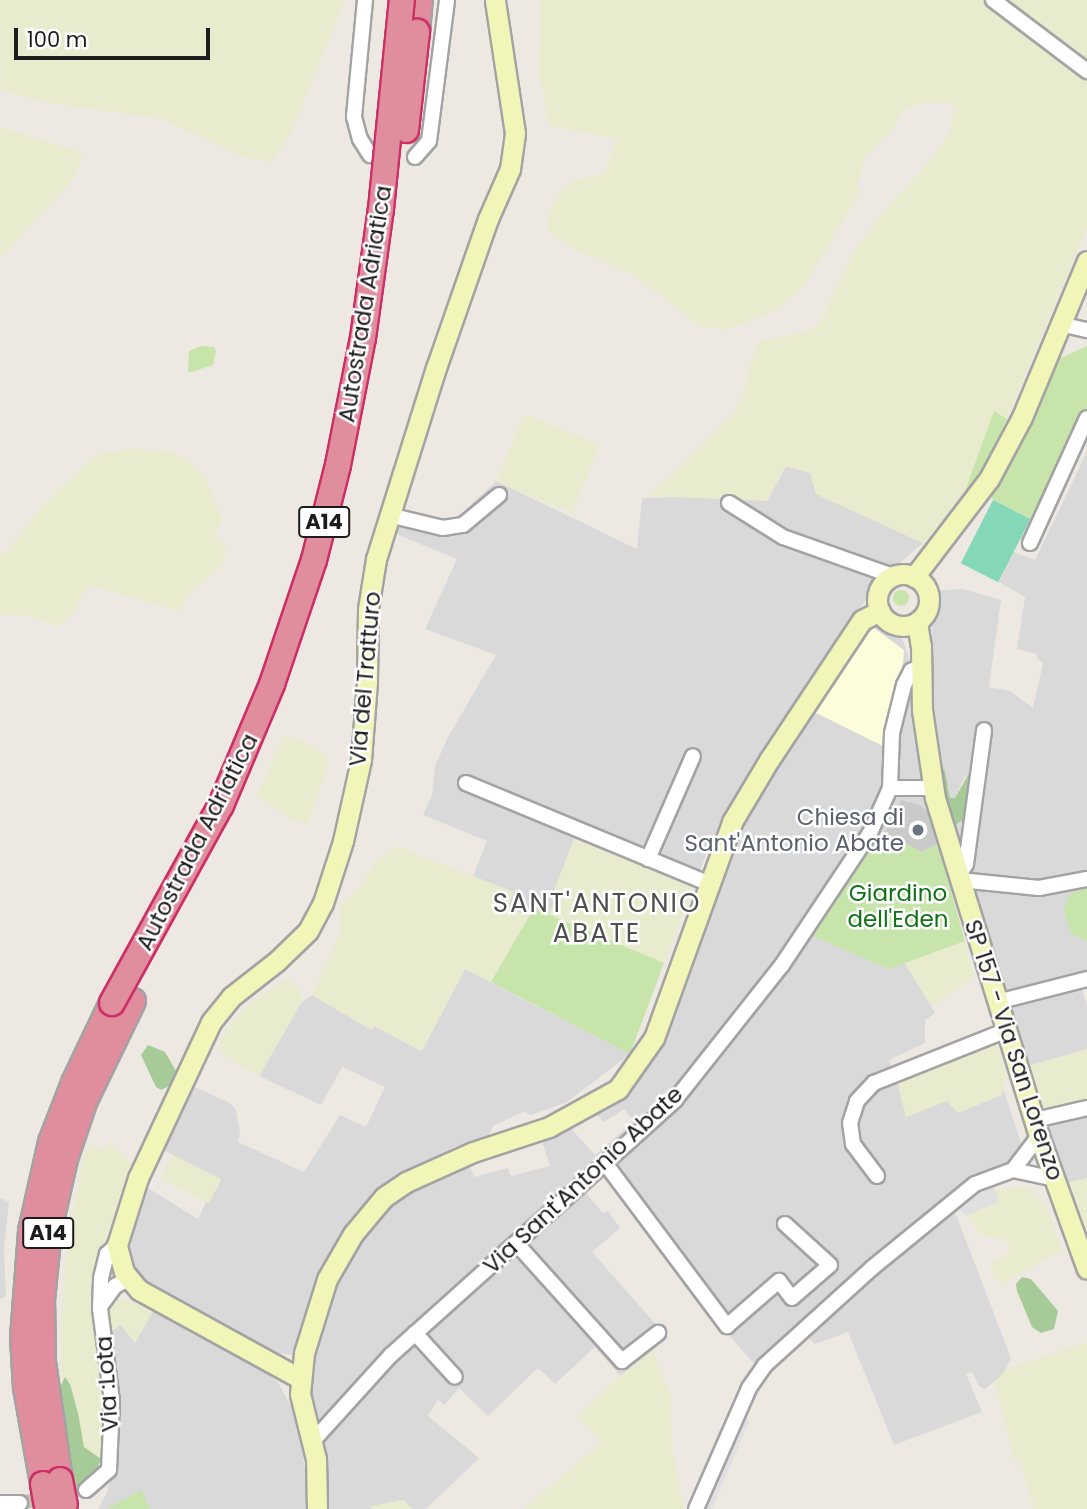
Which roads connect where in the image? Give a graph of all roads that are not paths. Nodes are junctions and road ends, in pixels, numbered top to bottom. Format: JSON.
{"nodes":[{"id":1,"x":365,"y":0,"type":"edge"},
{"id":2,"x":402,"y":0,"type":"edge"},
{"id":3,"x":420,"y":0,"type":"edge"},
{"id":4,"x":447,"y":0,"type":"edge"},
{"id":5,"x":495,"y":0,"type":"edge"},
{"id":6,"x":993,"y":0,"type":"edge"},
{"id":7,"x":1087,"y":71,"type":"edge"},
{"id":8,"x":370,"y":155,"type":"dead end"},
{"id":9,"x":415,"y":157,"type":"dead end"},
{"id":10,"x":1087,"y":261,"type":"edge"},
{"id":11,"x":1060,"y":324,"type":"junction"},
{"id":12,"x":1087,"y":330,"type":"edge"},
{"id":13,"x":1087,"y":418,"type":"edge"},
{"id":14,"x":499,"y":495,"type":"dead end"},
{"id":15,"x":729,"y":503,"type":"dead end"},
{"id":16,"x":389,"y":514,"type":"junction"},
{"id":17,"x":1030,"y":543,"type":"dead end"},
{"id":18,"x":893,"y":576,"type":"junction"},
{"id":19,"x":914,"y":576,"type":"junction"},
{"id":20,"x":880,"y":611,"type":"junction"},
{"id":21,"x":917,"y":622,"type":"junction"},
{"id":22,"x":922,"y":665,"type":"junction"},
{"id":23,"x":984,"y":730,"type":"dead end"},
{"id":24,"x":693,"y":756,"type":"dead end"},
{"id":25,"x":466,"y":783,"type":"dead end"},
{"id":26,"x":890,"y":788,"type":"junction"},
{"id":27,"x":934,"y":788,"type":"junction"},
{"id":28,"x":648,"y":859,"type":"junction"},
{"id":29,"x":959,"y":877,"type":"junction"},
{"id":30,"x":1087,"y":879,"type":"edge"},
{"id":31,"x":710,"y":884,"type":"junction"},
{"id":32,"x":1087,"y":979,"type":"edge"},
{"id":33,"x":123,"y":1002,"type":"junction"},
{"id":34,"x":997,"y":1002,"type":"junction"},
{"id":35,"x":1005,"y":1031,"type":"junction"},
{"id":36,"x":1087,"y":1108,"type":"edge"},
{"id":37,"x":1037,"y":1128,"type":"junction"},
{"id":38,"x":605,"y":1163,"type":"junction"},
{"id":39,"x":1013,"y":1170,"type":"junction"},
{"id":40,"x":877,"y":1176,"type":"dead end"},
{"id":41,"x":1055,"y":1180,"type":"junction"},
{"id":42,"x":785,"y":1224,"type":"dead end"},
{"id":43,"x":516,"y":1243,"type":"junction"},
{"id":44,"x":117,"y":1245,"type":"junction"},
{"id":45,"x":1087,"y":1269,"type":"edge"},
{"id":46,"x":128,"y":1279,"type":"junction"},
{"id":47,"x":100,"y":1309,"type":"junction"},
{"id":48,"x":658,"y":1333,"type":"dead end"},
{"id":49,"x":415,"y":1334,"type":"junction"},
{"id":50,"x":455,"y":1377,"type":"dead end"},
{"id":51,"x":301,"y":1379,"type":"junction"},
{"id":52,"x":312,"y":1442,"type":"junction"},
{"id":53,"x":86,"y":1490,"type":"tunnel mouth"},
{"id":54,"x":54,"y":1499,"type":"edge"},
{"id":55,"x":0,"y":1503,"type":"edge"},
{"id":56,"x":20,"y":1503,"type":"dead end"},
{"id":57,"x":317,"y":1509,"type":"edge"},
{"id":58,"x":696,"y":1509,"type":"edge"}],
"edges":[{"from":1,"to":8,"type":"street"},
{"from":2,"to":33,"type":"highway","name":"Autostrada Adriatica","number":"A14","bridge":true},
{"from":3,"to":33,"type":"highway","name":"Autostrada Adriatica","number":"A14","bridge":true},
{"from":4,"to":9,"type":"street"},
{"from":5,"to":16,"type":"main road","name":"Via del Tratturo"},
{"from":6,"to":7,"type":"street"},
{"from":10,"to":11,"type":"main road"},
{"from":11,"to":12,"type":"street"},
{"from":11,"to":19,"type":"main road"},
{"from":13,"to":17,"type":"street"},
{"from":14,"to":16,"type":"street"},
{"from":15,"to":18,"type":"street"},
{"from":16,"to":44,"type":"main road","name":"Via del Tratturo"},
{"from":18,"to":19,"type":"main road"},
{"from":18,"to":20,"type":"main road"},
{"from":19,"to":21,"type":"main road"},
{"from":20,"to":21,"type":"main road"},
{"from":20,"to":31,"type":"main road"},
{"from":21,"to":22,"type":"main road","name":"SP 157 - Via San Lorenzo"},
{"from":22,"to":26,"type":"street","name":"Via Sant'Antonio Abate"},
{"from":22,"to":27,"type":"main road","name":"SP 157 - Via San Lorenzo"},
{"from":23,"to":29,"type":"street"},
{"from":24,"to":28,"type":"street"},
{"from":25,"to":28,"type":"street"},
{"from":26,"to":27,"type":"street"},
{"from":26,"to":38,"type":"street","name":"Via Sant'Antonio Abate"},
{"from":27,"to":29,"type":"main road","name":"SP 157 - Via San Lorenzo"},
{"from":28,"to":31,"type":"street"},
{"from":29,"to":30,"type":"street"},
{"from":29,"to":34,"type":"main road","name":"SP 157 - Via San Lorenzo"},
{"from":31,"to":51,"type":"main road"},
{"from":32,"to":34,"type":"street"},
{"from":33,"to":54,"type":"highway","name":"Autostrada Adriatica","number":"A14"},
{"from":34,"to":35,"type":"main road","name":"SP 157 - Via San Lorenzo"},
{"from":35,"to":37,"type":"main road","name":"SP 157 - Via San Lorenzo"},
{"from":35,"to":40,"type":"street"},
{"from":36,"to":37,"type":"street"},
{"from":37,"to":39,"type":"street"},
{"from":37,"to":41,"type":"main road","name":"SP 157 - Via San Lorenzo"},
{"from":38,"to":42,"type":"street"},
{"from":38,"to":43,"type":"street","name":"Via Sant'Antonio Abate"},
{"from":39,"to":41,"type":"street"},
{"from":39,"to":58,"type":"street"},
{"from":41,"to":45,"type":"main road","name":"SP 157 - Via San Lorenzo"},
{"from":43,"to":48,"type":"street"},
{"from":43,"to":49,"type":"street","name":"Via Sant'Antonio Abate"},
{"from":44,"to":46,"type":"main road"},
{"from":44,"to":47,"type":"street","name":"Via :Lota"},
{"from":46,"to":47,"type":"street","name":"Via :Lota"},
{"from":46,"to":51,"type":"main road"},
{"from":47,"to":53,"type":"street","name":"Via :Lota"},
{"from":49,"to":50,"type":"street"},
{"from":49,"to":52,"type":"street","name":"Via Sant'Antonio Abate"},
{"from":51,"to":52,"type":"main road"},
{"from":52,"to":57,"type":"main road"},
{"from":55,"to":56,"type":"street"}]}
